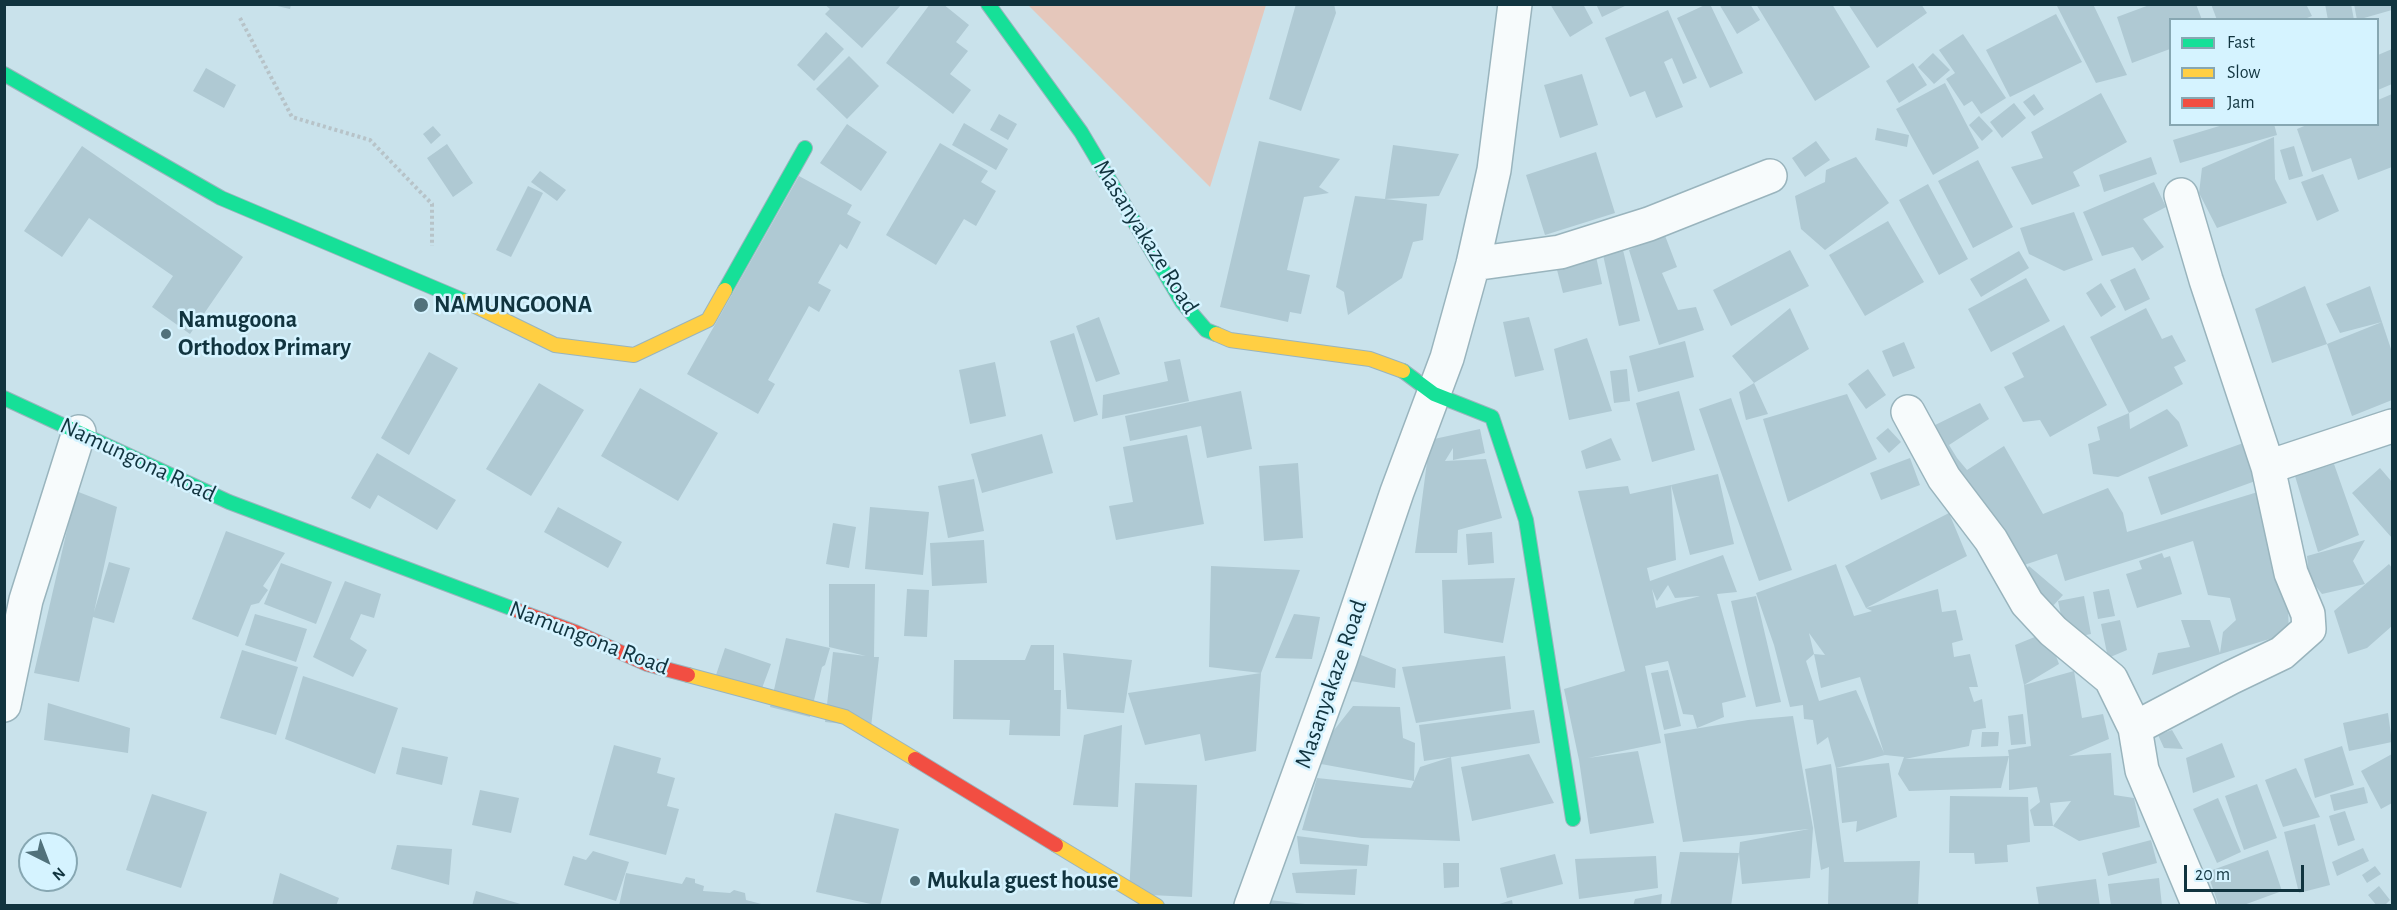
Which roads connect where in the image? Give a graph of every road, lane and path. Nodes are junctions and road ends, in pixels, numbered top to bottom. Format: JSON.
{"nodes":[{"id":1,"x":988,"y":4,"type":"edge"},
{"id":2,"x":1515,"y":4,"type":"edge"},
{"id":3,"x":240,"y":18,"type":"dead end"},
{"id":4,"x":4,"y":74,"type":"edge"},
{"id":5,"x":806,"y":148,"type":"dead end"},
{"id":6,"x":1770,"y":176,"type":"dead end"},
{"id":7,"x":2181,"y":195,"type":"dead end"},
{"id":8,"x":1473,"y":264,"type":"junction"},
{"id":9,"x":432,"y":286,"type":"junction"},
{"id":10,"x":1434,"y":394,"type":"junction"},
{"id":11,"x":4,"y":398,"type":"edge"},
{"id":12,"x":1908,"y":412,"type":"dead end"},
{"id":13,"x":2392,"y":426,"type":"edge"},
{"id":14,"x":79,"y":432,"type":"junction"},
{"id":15,"x":2268,"y":467,"type":"junction"},
{"id":16,"x":4,"y":705,"type":"edge"},
{"id":17,"x":2135,"y":728,"type":"junction"},
{"id":18,"x":1573,"y":819,"type":"dead end"},
{"id":19,"x":1157,"y":906,"type":"edge"},
{"id":20,"x":1251,"y":906,"type":"edge"},
{"id":21,"x":2199,"y":906,"type":"edge"}],
"edges":[{"from":1,"to":10,"type":"street","name":"Masanyakaze Road"},
{"from":2,"to":8,"type":"street","name":"Masanyakaze Road"},
{"from":3,"to":9,"type":"path"},
{"from":4,"to":9,"type":"street"},
{"from":5,"to":9,"type":"street"},
{"from":6,"to":8,"type":"street"},
{"from":7,"to":15,"type":"street"},
{"from":8,"to":10,"type":"street","name":"Masanyakaze Road"},
{"from":10,"to":18,"type":"street","name":"Masanyakaze Road"},
{"from":10,"to":20,"type":"street","name":"Masanyakaze Road"},
{"from":11,"to":14,"type":"street","name":"Namungona Road"},
{"from":12,"to":17,"type":"street"},
{"from":13,"to":15,"type":"street"},
{"from":14,"to":16,"type":"street"},
{"from":14,"to":19,"type":"street","name":"Namungona Road"},
{"from":15,"to":17,"type":"street"},
{"from":17,"to":21,"type":"street"}]}
